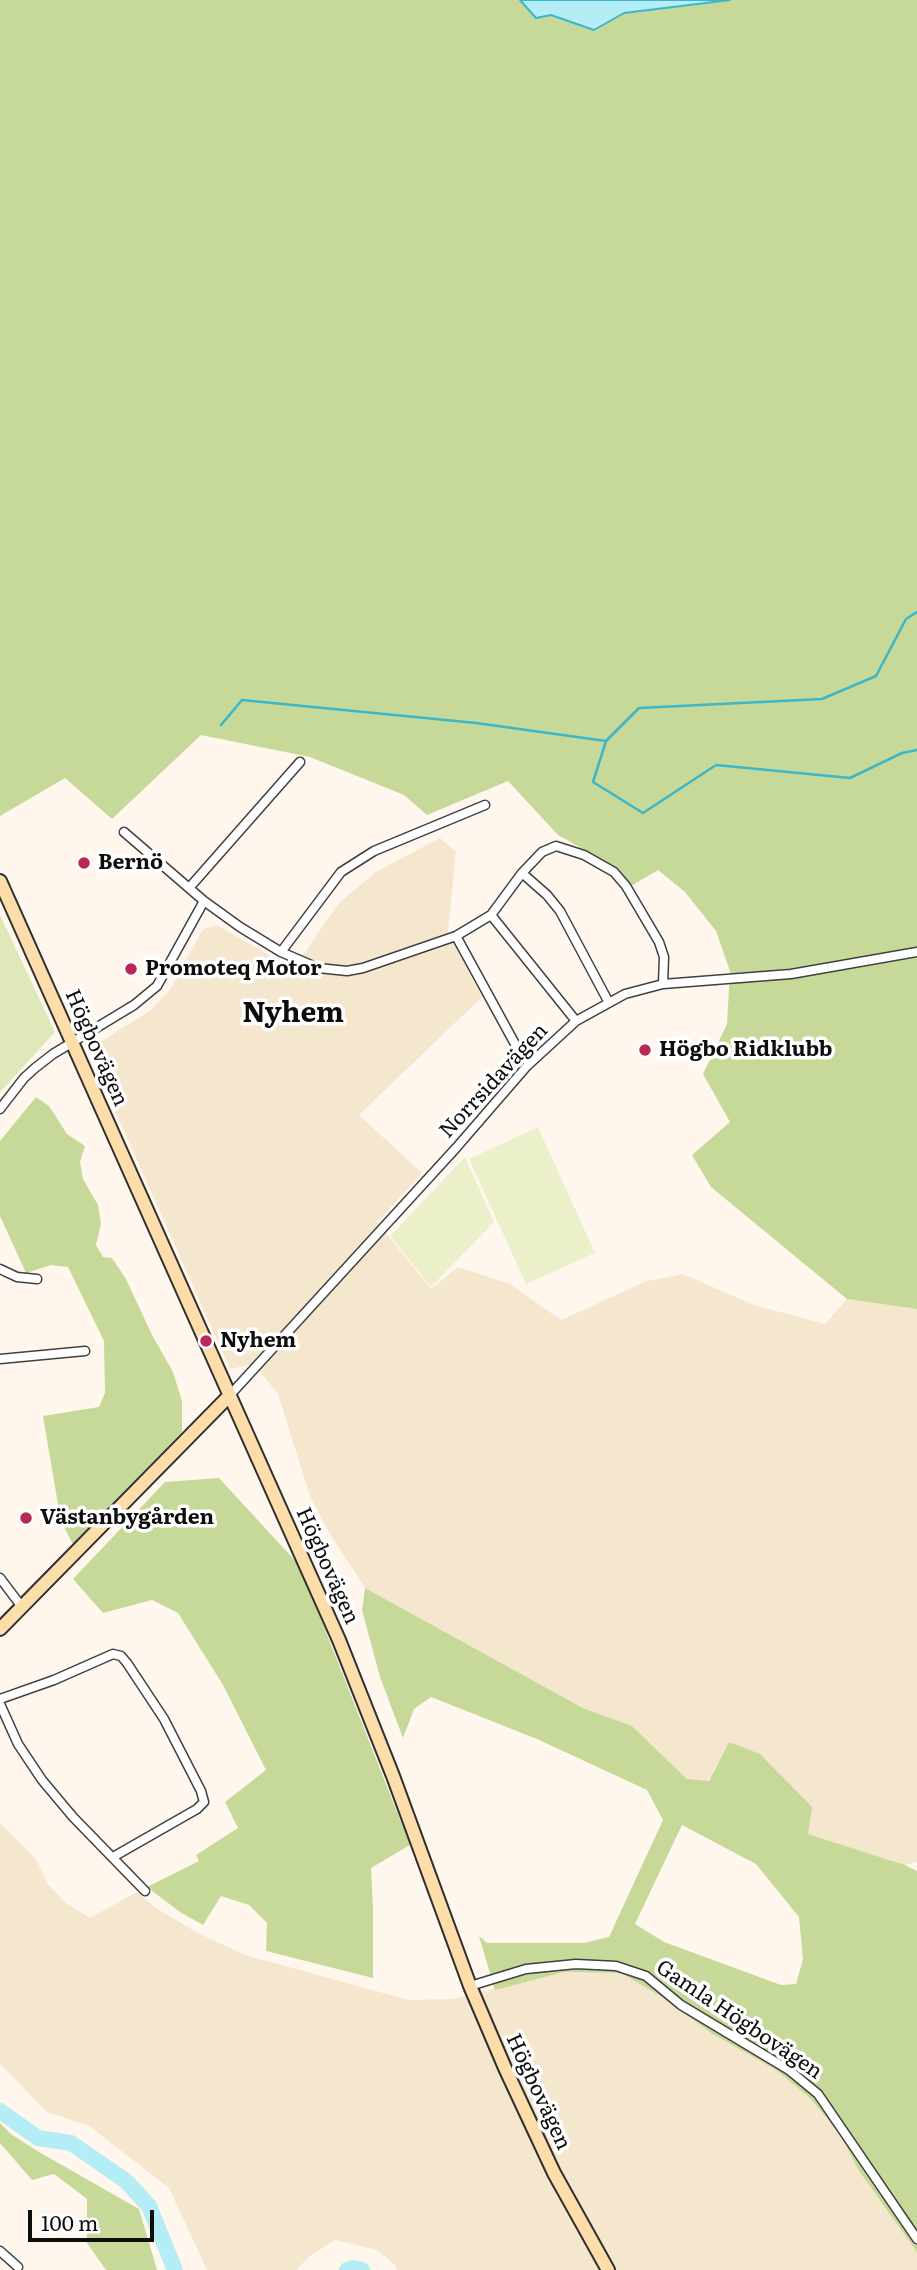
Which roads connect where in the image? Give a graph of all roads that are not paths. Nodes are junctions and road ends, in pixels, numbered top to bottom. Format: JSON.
{"nodes":[{"id":1,"x":300,"y":762,"type":"dead end"},
{"id":2,"x":485,"y":805,"type":"dead end"},
{"id":3,"x":124,"y":832,"type":"dead end"},
{"id":4,"x":522,"y":873,"type":"junction"},
{"id":5,"x":0,"y":881,"type":"edge"},
{"id":6,"x":189,"y":888,"type":"junction"},
{"id":7,"x":204,"y":901,"type":"junction"},
{"id":8,"x":491,"y":915,"type":"junction"},
{"id":9,"x":456,"y":936,"type":"junction"},
{"id":10,"x":281,"y":952,"type":"junction"},
{"id":11,"x":917,"y":952,"type":"edge"},
{"id":12,"x":663,"y":984,"type":"junction"},
{"id":13,"x":608,"y":1001,"type":"junction"},
{"id":14,"x":576,"y":1021,"type":"junction"},
{"id":15,"x":73,"y":1042,"type":"junction"},
{"id":16,"x":529,"y":1064,"type":"junction"},
{"id":17,"x":0,"y":1109,"type":"edge"},
{"id":18,"x":0,"y":1269,"type":"edge"},
{"id":19,"x":37,"y":1279,"type":"dead end"},
{"id":20,"x":85,"y":1351,"type":"dead end"},
{"id":21,"x":0,"y":1359,"type":"edge"},
{"id":22,"x":230,"y":1395,"type":"junction"},
{"id":23,"x":0,"y":1578,"type":"edge"},
{"id":24,"x":22,"y":1607,"type":"junction"},
{"id":25,"x":0,"y":1629,"type":"edge"},
{"id":26,"x":0,"y":1699,"type":"edge"},
{"id":27,"x":0,"y":1704,"type":"edge"},
{"id":28,"x":113,"y":1857,"type":"junction"},
{"id":29,"x":145,"y":1891,"type":"dead end"},
{"id":30,"x":470,"y":1986,"type":"junction"},
{"id":31,"x":917,"y":2239,"type":"edge"},
{"id":32,"x":0,"y":2251,"type":"edge"},
{"id":33,"x":18,"y":2267,"type":"dead end"},
{"id":34,"x":608,"y":2270,"type":"edge"}],
"edges":[{"from":1,"to":6,"type":"street"},
{"from":2,"to":10,"type":"street"},
{"from":3,"to":6,"type":"street"},
{"from":4,"to":8,"type":"street"},
{"from":4,"to":12,"type":"street"},
{"from":4,"to":13,"type":"street"},
{"from":5,"to":15,"type":"main road","name":"Högbovägen"},
{"from":6,"to":7,"type":"street"},
{"from":7,"to":10,"type":"street"},
{"from":7,"to":15,"type":"street"},
{"from":8,"to":9,"type":"street"},
{"from":8,"to":14,"type":"street"},
{"from":9,"to":10,"type":"street"},
{"from":9,"to":16,"type":"street"},
{"from":11,"to":12,"type":"street","name":"Norrsidavägen"},
{"from":12,"to":13,"type":"street","name":"Norrsidavägen"},
{"from":13,"to":14,"type":"street","name":"Norrsidavägen"},
{"from":14,"to":16,"type":"street","name":"Norrsidavägen"},
{"from":15,"to":17,"type":"street"},
{"from":15,"to":22,"type":"main road","name":"Högbovägen"},
{"from":16,"to":22,"type":"street","name":"Norrsidavägen"},
{"from":18,"to":19,"type":"street"},
{"from":20,"to":21,"type":"street"},
{"from":22,"to":24,"type":"main road"},
{"from":22,"to":30,"type":"main road","name":"Högbovägen"},
{"from":23,"to":24,"type":"street"},
{"from":24,"to":25,"type":"main road"},
{"from":26,"to":28,"type":"street"},
{"from":27,"to":28,"type":"street"},
{"from":28,"to":29,"type":"street"},
{"from":30,"to":31,"type":"street","name":"Gamla Högbovägen"},
{"from":30,"to":34,"type":"main road","name":"Högbovägen"},
{"from":32,"to":33,"type":"street"}]}
